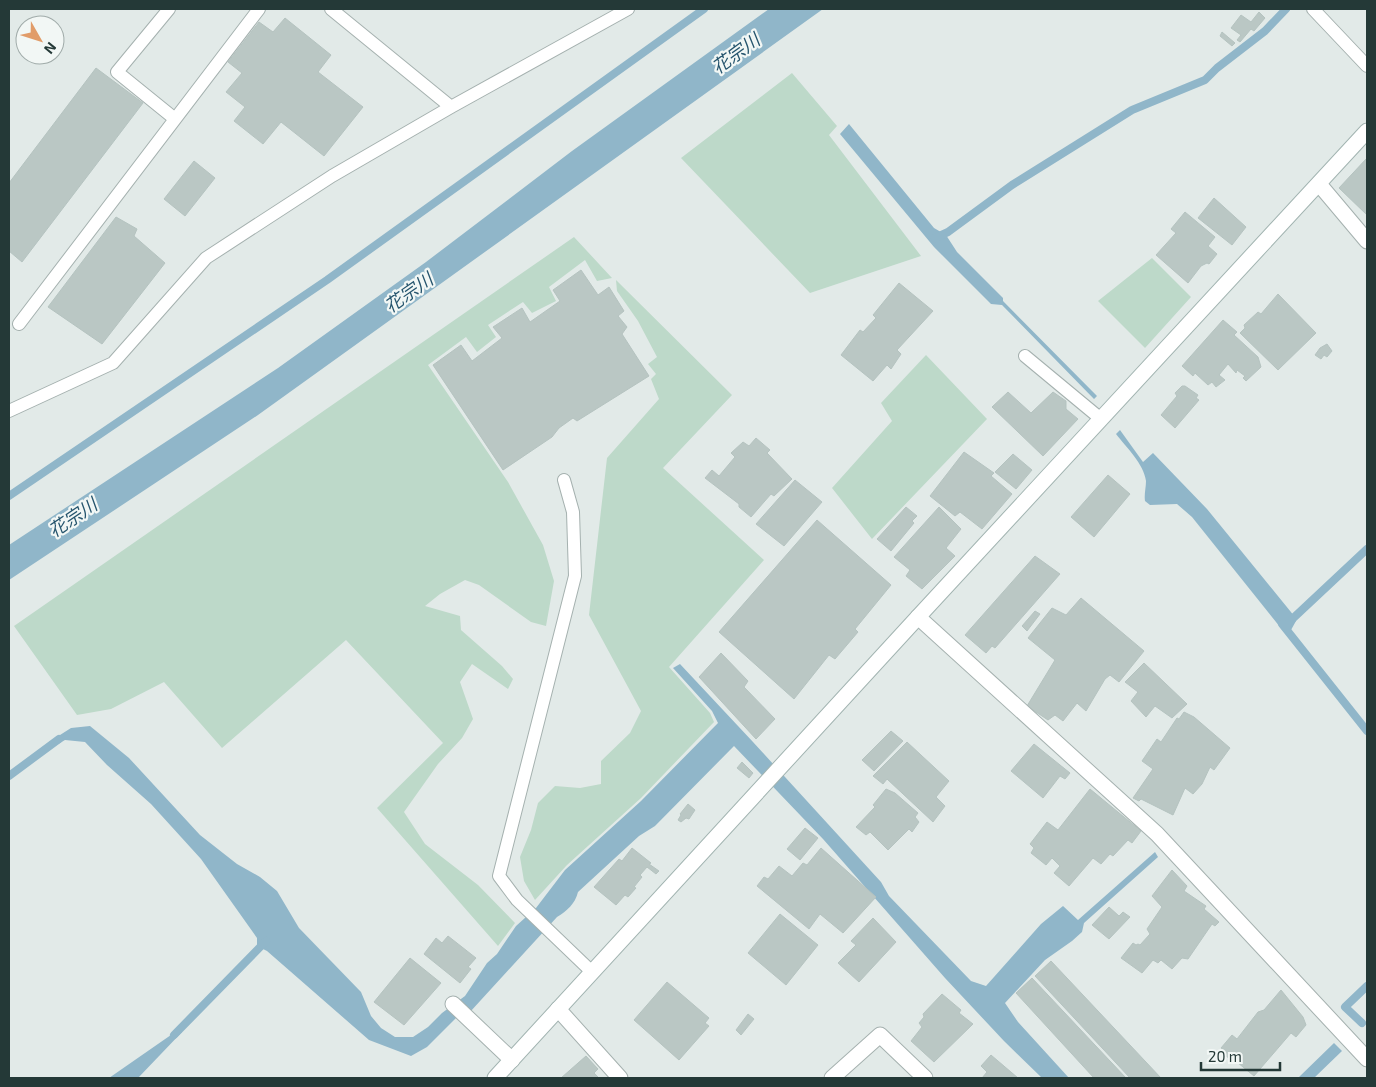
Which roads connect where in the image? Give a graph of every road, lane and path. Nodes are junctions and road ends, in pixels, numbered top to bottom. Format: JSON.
{"nodes":[{"id":1,"x":169,"y":9,"type":"edge"},
{"id":2,"x":259,"y":9,"type":"edge"},
{"id":3,"x":331,"y":9,"type":"edge"},
{"id":4,"x":628,"y":9,"type":"edge"},
{"id":5,"x":1313,"y":9,"type":"edge"},
{"id":6,"x":1367,"y":66,"type":"edge"},
{"id":7,"x":451,"y":106,"type":"junction"},
{"id":8,"x":175,"y":119,"type":"junction"},
{"id":9,"x":1367,"y":131,"type":"edge"},
{"id":10,"x":1319,"y":184,"type":"junction"},
{"id":11,"x":1367,"y":241,"type":"edge"},
{"id":12,"x":19,"y":324,"type":"dead end"},
{"id":13,"x":1025,"y":356,"type":"dead end"},
{"id":14,"x":9,"y":411,"type":"edge"},
{"id":15,"x":1101,"y":419,"type":"junction"},
{"id":16,"x":564,"y":480,"type":"dead end"},
{"id":17,"x":918,"y":617,"type":"junction"},
{"id":18,"x":592,"y":972,"type":"junction"},
{"id":19,"x":453,"y":1004,"type":"dead end"},
{"id":20,"x":558,"y":1009,"type":"junction"},
{"id":21,"x":1367,"y":1059,"type":"edge"},
{"id":22,"x":512,"y":1060,"type":"junction"},
{"id":23,"x":495,"y":1078,"type":"edge"},
{"id":24,"x":620,"y":1078,"type":"edge"},
{"id":25,"x":832,"y":1078,"type":"edge"},
{"id":26,"x":925,"y":1078,"type":"edge"}],
"edges":[{"from":1,"to":8,"type":"lane"},
{"from":2,"to":8,"type":"lane"},
{"from":3,"to":7,"type":"lane"},
{"from":4,"to":7,"type":"lane"},
{"from":5,"to":6,"type":"lane"},
{"from":7,"to":14,"type":"lane"},
{"from":8,"to":12,"type":"lane"},
{"from":9,"to":10,"type":"street"},
{"from":10,"to":11,"type":"street"},
{"from":10,"to":15,"type":"street"},
{"from":13,"to":15,"type":"lane"},
{"from":15,"to":17,"type":"street"},
{"from":16,"to":18,"type":"lane"},
{"from":17,"to":18,"type":"street"},
{"from":17,"to":21,"type":"street"},
{"from":18,"to":20,"type":"street"},
{"from":19,"to":22,"type":"street"},
{"from":20,"to":22,"type":"street"},
{"from":20,"to":24,"type":"street"},
{"from":22,"to":23,"type":"street"},
{"from":25,"to":26,"type":"street"}]}
